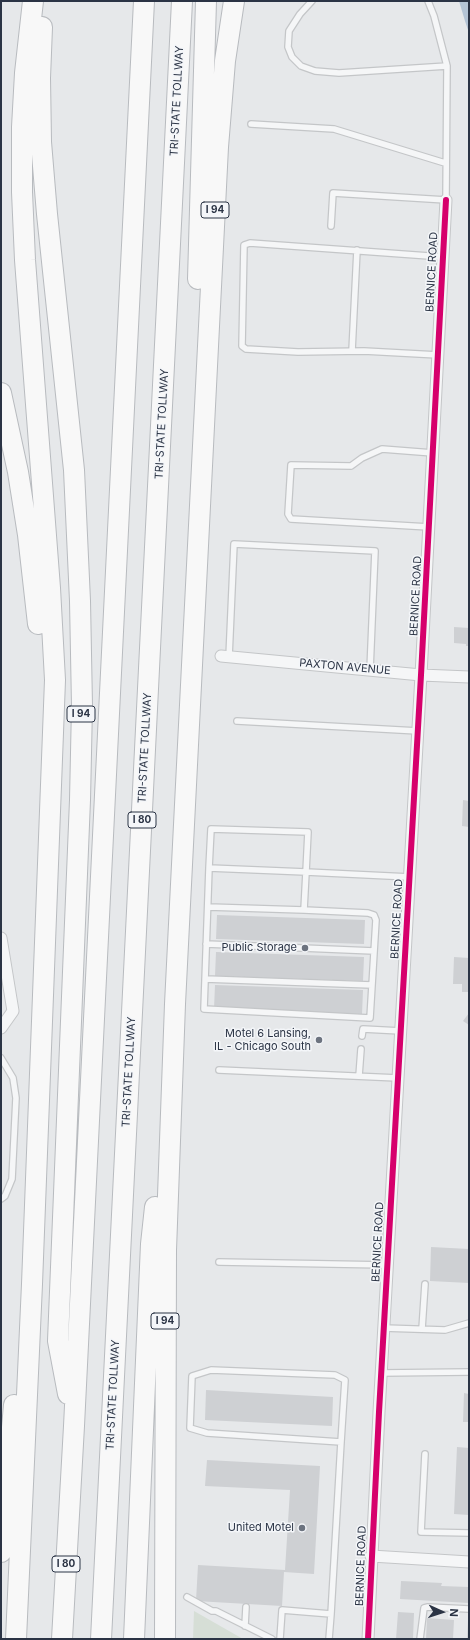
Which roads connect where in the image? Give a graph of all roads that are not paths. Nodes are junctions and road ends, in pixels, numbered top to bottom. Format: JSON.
{"nodes":[{"id":1,"x":33,"y":1,"type":"edge"},
{"id":2,"x":44,"y":1,"type":"edge"},
{"id":3,"x":144,"y":1,"type":"edge"},
{"id":4,"x":182,"y":1,"type":"edge"},
{"id":5,"x":206,"y":1,"type":"edge"},
{"id":6,"x":234,"y":1,"type":"edge"},
{"id":7,"x":312,"y":1,"type":"edge"},
{"id":8,"x":428,"y":1,"type":"edge"},
{"id":9,"x":447,"y":66,"type":"junction"},
{"id":10,"x":251,"y":124,"type":"dead end"},
{"id":11,"x":445,"y":163,"type":"junction"},
{"id":12,"x":446,"y":200,"type":"junction"},
{"id":13,"x":331,"y":226,"type":"dead end"},
{"id":14,"x":357,"y":250,"type":"junction"},
{"id":15,"x":443,"y":257,"type":"junction"},
{"id":16,"x":352,"y":351,"type":"junction"},
{"id":17,"x":438,"y":355,"type":"junction"},
{"id":18,"x":1,"y":393,"type":"edge"},
{"id":19,"x":204,"y":419,"type":"junction"},
{"id":20,"x":433,"y":453,"type":"junction"},
{"id":21,"x":429,"y":527,"type":"junction"},
{"id":22,"x":225,"y":656,"type":"joint"},
{"id":23,"x":370,"y":670,"type":"junction"},
{"id":24,"x":421,"y":674,"type":"junction"},
{"id":25,"x":469,"y":678,"type":"edge"},
{"id":26,"x":237,"y":722,"type":"dead end"},
{"id":27,"x":418,"y":731,"type":"junction"},
{"id":28,"x":51,"y":826,"type":"junction"},
{"id":29,"x":209,"y":868,"type":"junction"},
{"id":30,"x":306,"y":872,"type":"junction"},
{"id":31,"x":410,"y":877,"type":"junction"},
{"id":32,"x":208,"y":907,"type":"junction"},
{"id":33,"x":304,"y":910,"type":"junction"},
{"id":34,"x":1,"y":938,"type":"edge"},
{"id":35,"x":206,"y":944,"type":"junction"},
{"id":36,"x":374,"y":951,"type":"junction"},
{"id":37,"x":205,"y":978,"type":"junction"},
{"id":38,"x":372,"y":985,"type":"junction"},
{"id":39,"x":175,"y":1004,"type":"junction"},
{"id":40,"x":1,"y":1028,"type":"edge"},
{"id":41,"x":401,"y":1030,"type":"junction"},
{"id":42,"x":362,"y":1036,"type":"dead end"},
{"id":43,"x":361,"y":1049,"type":"dead end"},
{"id":44,"x":1,"y":1058,"type":"edge"},
{"id":45,"x":220,"y":1070,"type":"dead end"},
{"id":46,"x":359,"y":1076,"type":"junction"},
{"id":47,"x":398,"y":1078,"type":"junction"},
{"id":48,"x":1,"y":1199,"type":"edge"},
{"id":49,"x":219,"y":1262,"type":"dead end"},
{"id":50,"x":387,"y":1265,"type":"junction"},
{"id":51,"x":32,"y":1284,"type":"junction"},
{"id":52,"x":425,"y":1284,"type":"dead end"},
{"id":53,"x":469,"y":1323,"type":"edge"},
{"id":54,"x":384,"y":1328,"type":"junction"},
{"id":55,"x":422,"y":1329,"type":"junction"},
{"id":56,"x":469,"y":1372,"type":"edge"},
{"id":57,"x":381,"y":1373,"type":"junction"},
{"id":58,"x":74,"y":1426,"type":"junction"},
{"id":59,"x":341,"y":1442,"type":"junction"},
{"id":60,"x":425,"y":1454,"type":"dead end"},
{"id":61,"x":469,"y":1533,"type":"edge"},
{"id":62,"x":1,"y":1552,"type":"edge"},
{"id":63,"x":371,"y":1556,"type":"junction"},
{"id":64,"x":469,"y":1562,"type":"edge"},
{"id":65,"x":187,"y":1598,"type":"dead end"},
{"id":66,"x":246,"y":1607,"type":"dead end"},
{"id":67,"x":469,"y":1609,"type":"edge"},
{"id":68,"x":330,"y":1614,"type":"junction"},
{"id":69,"x":245,"y":1626,"type":"junction"},
{"id":70,"x":16,"y":1639,"type":"edge"},
{"id":71,"x":62,"y":1639,"type":"edge"},
{"id":72,"x":101,"y":1639,"type":"edge"},
{"id":73,"x":134,"y":1639,"type":"edge"},
{"id":74,"x":165,"y":1639,"type":"edge"},
{"id":75,"x":272,"y":1639,"type":"edge"},
{"id":76,"x":280,"y":1639,"type":"edge"},
{"id":77,"x":329,"y":1639,"type":"edge"},
{"id":78,"x":368,"y":1639,"type":"edge"},
{"id":79,"x":420,"y":1639,"type":"edge"}],
"edges":[{"from":1,"to":28,"type":"highway"},
{"from":2,"to":58,"type":"highway","number":"I 94"},
{"from":3,"to":58,"type":"highway","number":"I 80"},
{"from":4,"to":72,"type":"highway","name":"TRI-STATE TOLLWAY","number":"I 80"},
{"from":5,"to":19,"type":"highway"},
{"from":6,"to":19,"type":"highway","number":"I 94"},
{"from":7,"to":9,"type":"lane"},
{"from":8,"to":9,"type":"lane"},
{"from":9,"to":11,"type":"lane"},
{"from":10,"to":11,"type":"lane"},
{"from":11,"to":12,"type":"lane"},
{"from":12,"to":13,"type":"lane"},
{"from":12,"to":15,"type":"street","name":"BERNICE ROAD"},
{"from":14,"to":15,"type":"lane"},
{"from":14,"to":16,"type":"lane"},
{"from":14,"to":16,"type":"lane"},
{"from":15,"to":17,"type":"street","name":"BERNICE ROAD"},
{"from":16,"to":17,"type":"lane"},
{"from":17,"to":20,"type":"street","name":"BERNICE ROAD"},
{"from":18,"to":28,"type":"highway"},
{"from":19,"to":39,"type":"highway","number":"I 94"},
{"from":20,"to":21,"type":"street","name":"BERNICE ROAD"},
{"from":20,"to":21,"type":"lane"},
{"from":21,"to":24,"type":"street","name":"BERNICE ROAD"},
{"from":22,"to":23,"type":"street","name":"PAXTON AVENUE"},
{"from":22,"to":23,"type":"lane"},
{"from":23,"to":24,"type":"street","name":"PAXTON AVENUE"},
{"from":24,"to":25,"type":"street","name":"PAXTON AVENUE"},
{"from":24,"to":27,"type":"street","name":"BERNICE ROAD"},
{"from":26,"to":27,"type":"lane"},
{"from":27,"to":31,"type":"street","name":"BERNICE ROAD"},
{"from":28,"to":51,"type":"highway"},
{"from":29,"to":30,"type":"lane"},
{"from":29,"to":30,"type":"lane"},
{"from":29,"to":32,"type":"lane"},
{"from":30,"to":31,"type":"lane"},
{"from":30,"to":33,"type":"lane"},
{"from":31,"to":41,"type":"street","name":"BERNICE ROAD"},
{"from":32,"to":33,"type":"lane"},
{"from":32,"to":35,"type":"lane"},
{"from":33,"to":36,"type":"lane"},
{"from":34,"to":40,"type":"street"},
{"from":35,"to":36,"type":"lane"},
{"from":35,"to":37,"type":"lane"},
{"from":36,"to":38,"type":"lane"},
{"from":37,"to":38,"type":"lane"},
{"from":37,"to":38,"type":"lane"},
{"from":39,"to":73,"type":"highway"},
{"from":39,"to":74,"type":"highway","number":"I 94"},
{"from":41,"to":42,"type":"lane"},
{"from":41,"to":47,"type":"street","name":"BERNICE ROAD"},
{"from":43,"to":46,"type":"lane"},
{"from":44,"to":48,"type":"lane"},
{"from":45,"to":46,"type":"lane"},
{"from":46,"to":47,"type":"lane"},
{"from":47,"to":50,"type":"street","name":"BERNICE ROAD"},
{"from":49,"to":50,"type":"lane"},
{"from":50,"to":54,"type":"street","name":"BERNICE ROAD"},
{"from":51,"to":62,"type":"highway"},
{"from":51,"to":70,"type":"highway"},
{"from":52,"to":55,"type":"lane"},
{"from":53,"to":55,"type":"lane"},
{"from":54,"to":55,"type":"lane"},
{"from":54,"to":57,"type":"street","name":"BERNICE ROAD"},
{"from":56,"to":57,"type":"lane"},
{"from":57,"to":63,"type":"street","name":"BERNICE ROAD"},
{"from":58,"to":71,"type":"highway","number":"I 80"},
{"from":59,"to":59,"type":"lane"},
{"from":59,"to":68,"type":"lane"},
{"from":60,"to":61,"type":"lane"},
{"from":63,"to":64,"type":"street"},
{"from":63,"to":78,"type":"street","name":"BERNICE ROAD"},
{"from":65,"to":69,"type":"lane"},
{"from":66,"to":69,"type":"lane"},
{"from":67,"to":79,"type":"lane"},
{"from":68,"to":76,"type":"lane"},
{"from":68,"to":77,"type":"lane"},
{"from":69,"to":75,"type":"lane"}]}
